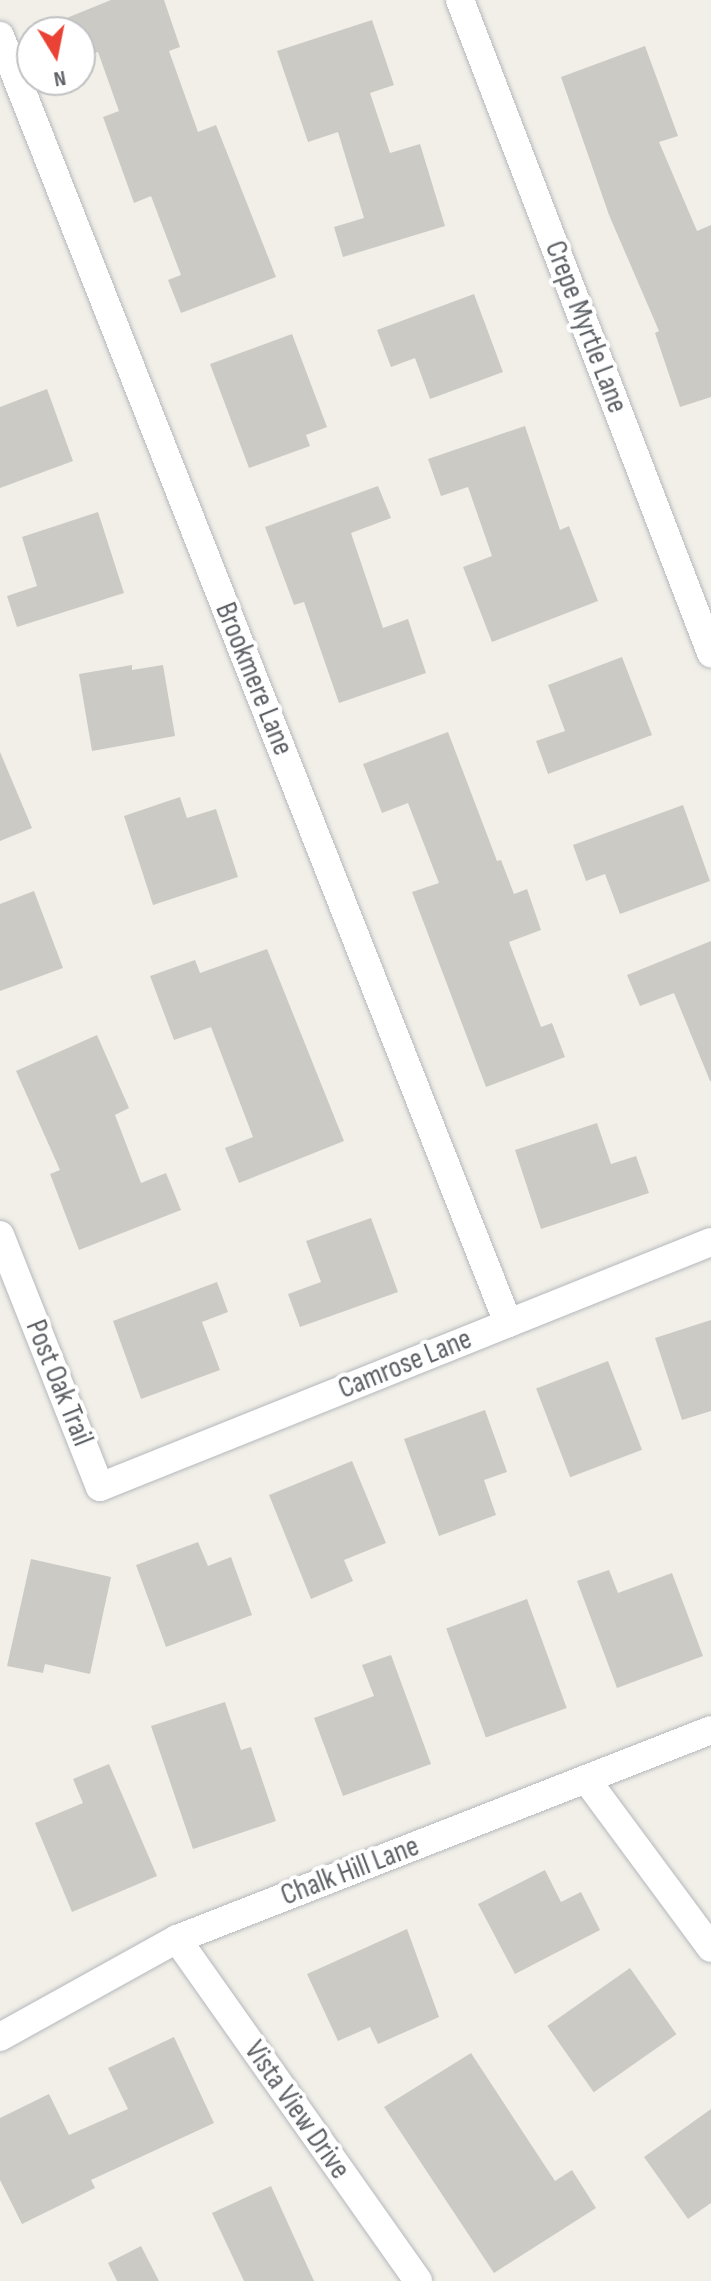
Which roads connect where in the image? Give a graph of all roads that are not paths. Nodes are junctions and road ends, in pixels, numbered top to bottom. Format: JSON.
{"nodes":[{"id":1,"x":460,"y":0,"type":"edge"},
{"id":2,"x":0,"y":36,"type":"edge"},
{"id":3,"x":711,"y":653,"type":"edge"},
{"id":4,"x":0,"y":1235,"type":"edge"},
{"id":5,"x":711,"y":1242,"type":"edge"},
{"id":6,"x":508,"y":1323,"type":"junction"},
{"id":7,"x":100,"y":1487,"type":"joint"},
{"id":8,"x":711,"y":1730,"type":"edge"},
{"id":9,"x":586,"y":1779,"type":"junction"},
{"id":10,"x":177,"y":1939,"type":"junction"},
{"id":11,"x":711,"y":1948,"type":"edge"},
{"id":12,"x":0,"y":2037,"type":"edge"},
{"id":13,"x":418,"y":2281,"type":"edge"}],
"edges":[{"from":1,"to":3,"type":"street","name":"Crepe Myrtle Lane"},
{"from":2,"to":6,"type":"street","name":"Brookmere Lane"},
{"from":4,"to":7,"type":"street","name":"Post Oak Trail"},
{"from":5,"to":6,"type":"street","name":"Camrose Lane"},
{"from":6,"to":7,"type":"street","name":"Camrose Lane"},
{"from":8,"to":9,"type":"street","name":"Chalk Hill Lane"},
{"from":9,"to":10,"type":"street","name":"Chalk Hill Lane"},
{"from":9,"to":11,"type":"street"},
{"from":10,"to":12,"type":"street","name":"Chalk Hill Lane"},
{"from":10,"to":13,"type":"street","name":"Vista View Drive"}]}
